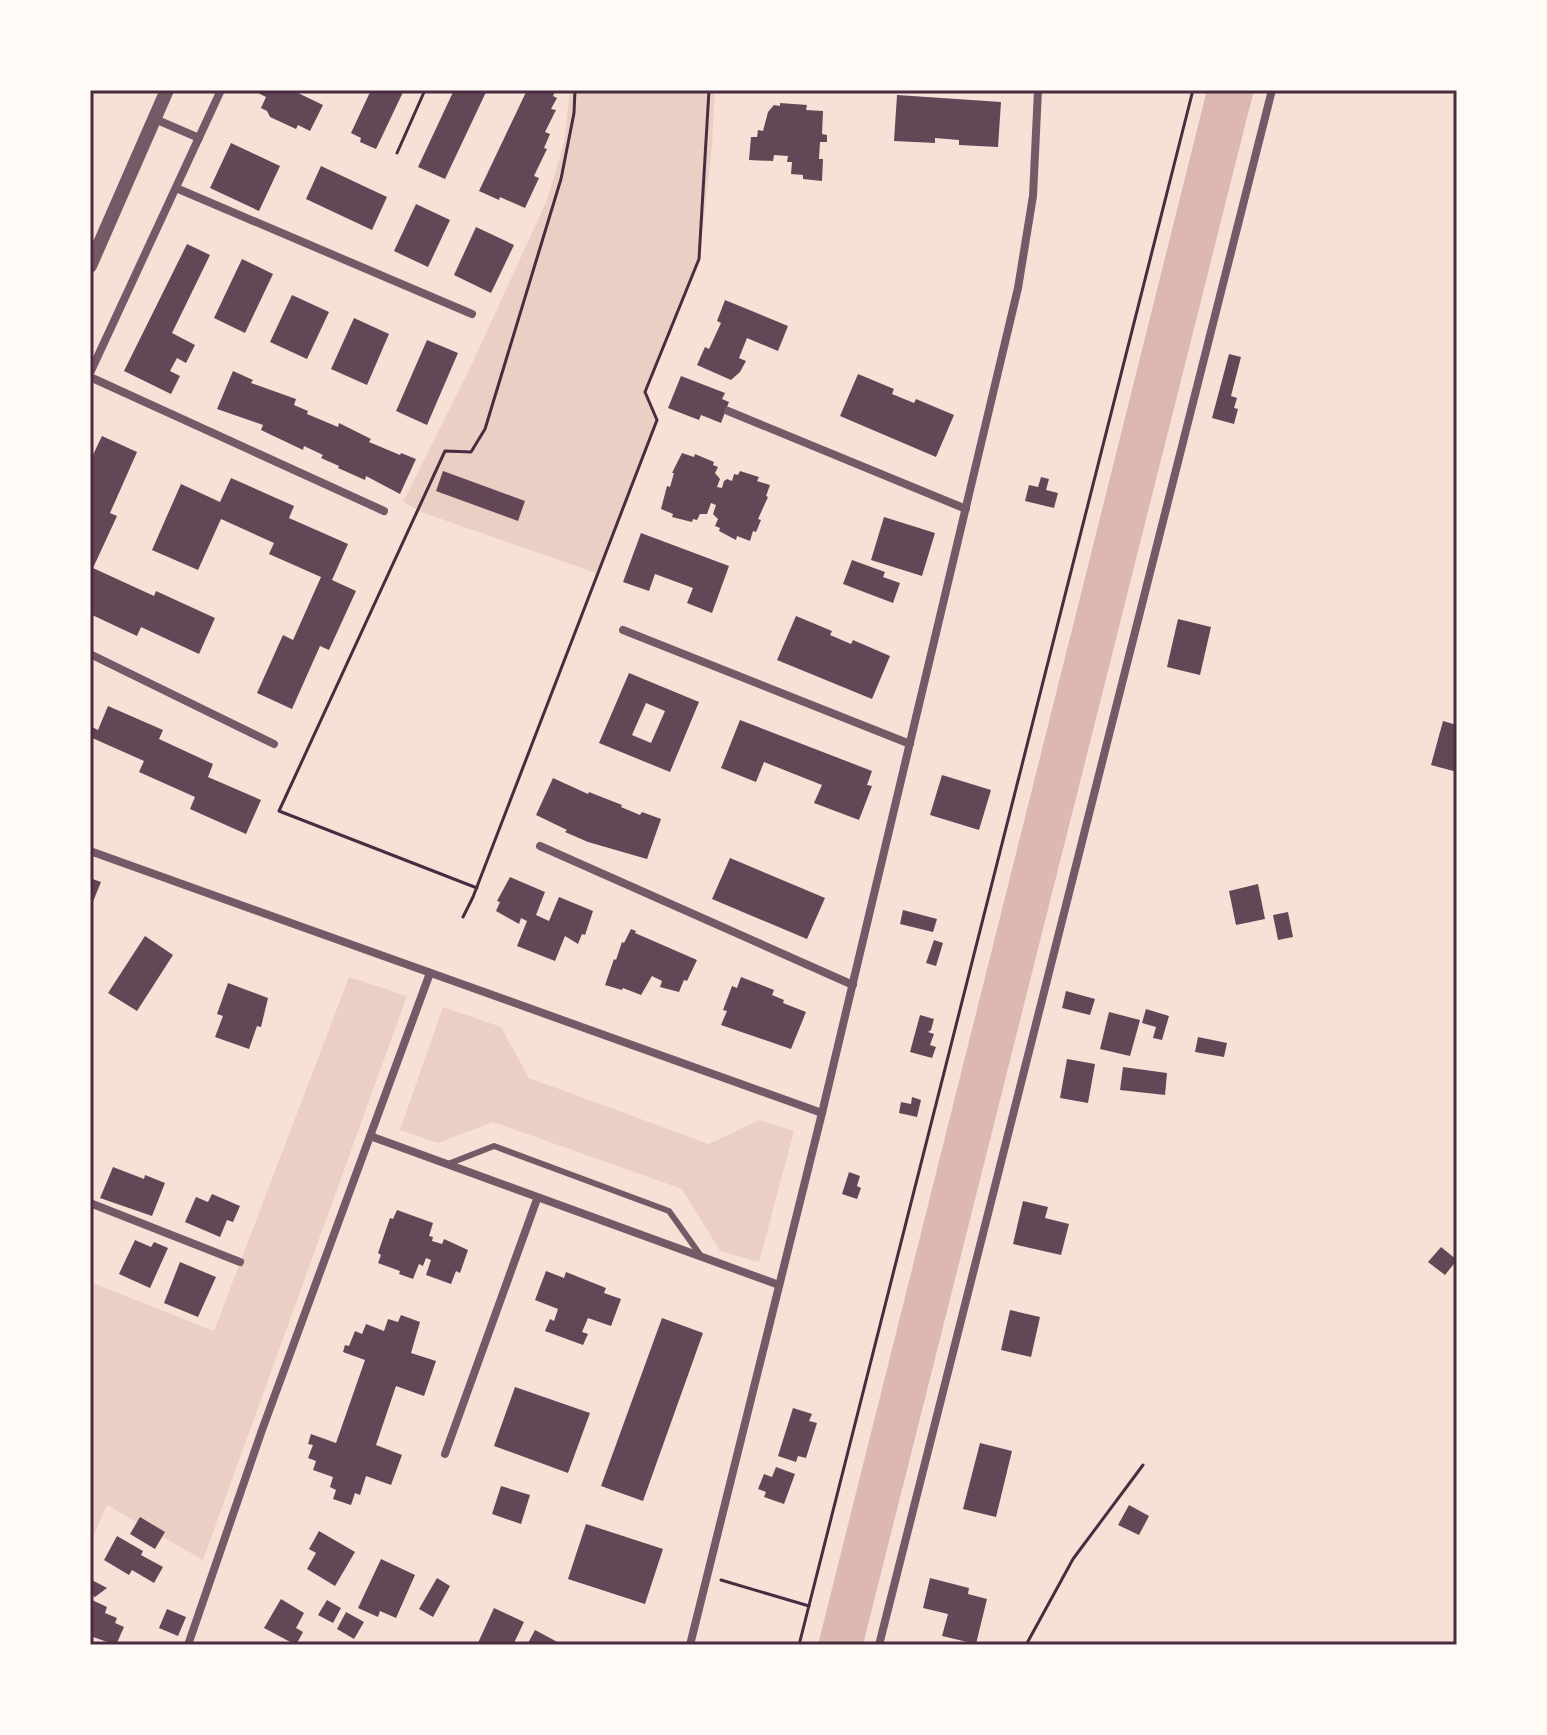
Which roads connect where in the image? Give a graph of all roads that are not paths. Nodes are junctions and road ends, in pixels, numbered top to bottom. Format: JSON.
{"nodes":[{"id":1,"x":167,"y":90,"type":"edge"},
{"id":2,"x":221,"y":90,"type":"edge"},
{"id":3,"x":1038,"y":90,"type":"edge"},
{"id":4,"x":1272,"y":90,"type":"edge"},
{"id":5,"x":155,"y":119,"type":"junction"},
{"id":6,"x":199,"y":138,"type":"junction"},
{"id":7,"x":176,"y":188,"type":"junction"},
{"id":8,"x":90,"y":266,"type":"edge"},
{"id":9,"x":472,"y":314,"type":"dead end"},
{"id":10,"x":90,"y":375,"type":"edge"},
{"id":11,"x":728,"y":411,"type":"dead end"},
{"id":12,"x":966,"y":509,"type":"junction"},
{"id":13,"x":384,"y":511,"type":"dead end"},
{"id":14,"x":623,"y":630,"type":"dead end"},
{"id":15,"x":90,"y":654,"type":"edge"},
{"id":16,"x":274,"y":744,"type":"dead end"},
{"id":17,"x":910,"y":744,"type":"junction"},
{"id":18,"x":540,"y":846,"type":"dead end"},
{"id":19,"x":90,"y":851,"type":"edge"},
{"id":20,"x":430,"y":973,"type":"junction"},
{"id":21,"x":853,"y":985,"type":"junction"},
{"id":22,"x":822,"y":1113,"type":"junction"},
{"id":23,"x":370,"y":1136,"type":"junction"},
{"id":24,"x":448,"y":1164,"type":"junction"},
{"id":25,"x":537,"y":1199,"type":"junction"},
{"id":26,"x":90,"y":1203,"type":"edge"},
{"id":27,"x":701,"y":1256,"type":"junction"},
{"id":28,"x":240,"y":1262,"type":"dead end"},
{"id":29,"x":779,"y":1285,"type":"junction"},
{"id":30,"x":445,"y":1454,"type":"dead end"},
{"id":31,"x":188,"y":1645,"type":"edge"},
{"id":32,"x":690,"y":1645,"type":"edge"},
{"id":33,"x":879,"y":1645,"type":"edge"}],
"edges":[{"from":1,"to":5,"type":"street"},
{"from":2,"to":6,"type":"street"},
{"from":3,"to":12,"type":"street"},
{"from":4,"to":33,"type":"street"},
{"from":5,"to":6,"type":"street"},
{"from":5,"to":8,"type":"street"},
{"from":6,"to":7,"type":"street"},
{"from":7,"to":9,"type":"street"},
{"from":7,"to":10,"type":"street"},
{"from":10,"to":13,"type":"street"},
{"from":11,"to":12,"type":"street"},
{"from":12,"to":17,"type":"street"},
{"from":14,"to":17,"type":"street"},
{"from":15,"to":16,"type":"street"},
{"from":17,"to":21,"type":"street"},
{"from":18,"to":21,"type":"street"},
{"from":19,"to":20,"type":"street"},
{"from":20,"to":22,"type":"street"},
{"from":20,"to":23,"type":"street"},
{"from":21,"to":22,"type":"street"},
{"from":22,"to":29,"type":"street"},
{"from":23,"to":24,"type":"street"},
{"from":23,"to":31,"type":"street"},
{"from":24,"to":25,"type":"street"},
{"from":24,"to":27,"type":"lane"},
{"from":25,"to":27,"type":"street"},
{"from":25,"to":30,"type":"street"},
{"from":26,"to":28,"type":"street"},
{"from":27,"to":29,"type":"street"},
{"from":29,"to":32,"type":"street"}]}
